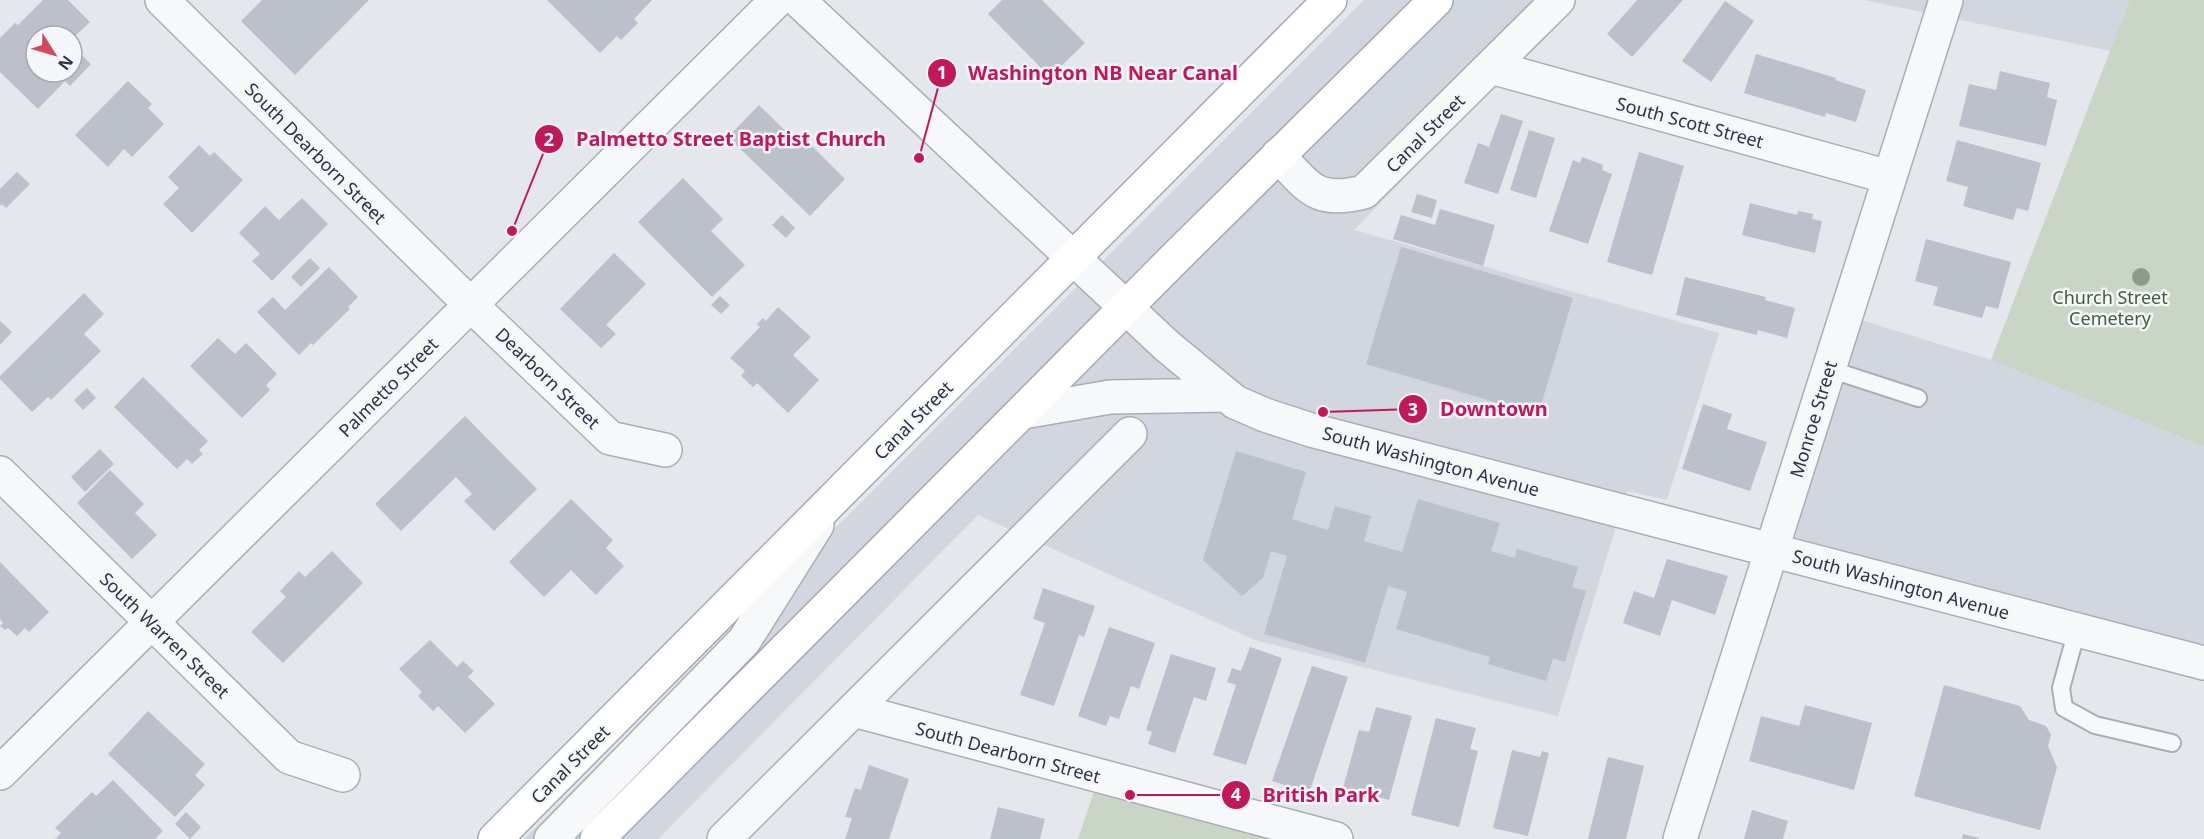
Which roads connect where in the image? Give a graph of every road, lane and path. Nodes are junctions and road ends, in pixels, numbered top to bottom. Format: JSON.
{"nodes":[{"id":1,"x":162,"y":0,"type":"edge"},
{"id":2,"x":777,"y":0,"type":"edge"},
{"id":3,"x":798,"y":0,"type":"edge"},
{"id":4,"x":1330,"y":0,"type":"edge"},
{"id":5,"x":1436,"y":0,"type":"edge"},
{"id":6,"x":1558,"y":0,"type":"edge"},
{"id":7,"x":1946,"y":0,"type":"edge"},
{"id":8,"x":1491,"y":67,"type":"junction"},
{"id":9,"x":1278,"y":155,"type":"junction"},
{"id":10,"x":1889,"y":177,"type":"junction"},
{"id":11,"x":1074,"y":258,"type":"junction"},
{"id":12,"x":471,"y":305,"type":"junction"},
{"id":13,"x":1125,"y":308,"type":"junction"},
{"id":14,"x":1829,"y":369,"type":"junction"},
{"id":15,"x":1225,"y":395,"type":"junction"},
{"id":16,"x":1918,"y":398,"type":"dead end"},
{"id":17,"x":1023,"y":412,"type":"junction"},
{"id":18,"x":1130,"y":434,"type":"dead end"},
{"id":19,"x":665,"y":450,"type":"dead end"},
{"id":20,"x":0,"y":473,"type":"edge"},
{"id":21,"x":830,"y":503,"type":"junction"},
{"id":22,"x":1772,"y":550,"type":"junction"},
{"id":23,"x":153,"y":621,"type":"junction"},
{"id":24,"x":2077,"y":630,"type":"junction"},
{"id":25,"x":2204,"y":663,"type":"edge"},
{"id":26,"x":854,"y":710,"type":"junction"},
{"id":27,"x":2172,"y":743,"type":"dead end"},
{"id":28,"x":0,"y":774,"type":"edge"},
{"id":29,"x":343,"y":775,"type":"dead end"},
{"id":30,"x":495,"y":839,"type":"edge"},
{"id":31,"x":551,"y":839,"type":"edge"},
{"id":32,"x":597,"y":839,"type":"edge"},
{"id":33,"x":724,"y":839,"type":"edge"},
{"id":34,"x":1336,"y":839,"type":"edge"},
{"id":35,"x":1680,"y":839,"type":"edge"}],
"edges":[{"from":1,"to":12,"type":"street","name":"South Dearborn Street"},
{"from":2,"to":12,"type":"street","name":"Palmetto Street"},
{"from":3,"to":11,"type":"street","name":"South Washington Avenue"},
{"from":4,"to":11,"type":"main road","name":"Canal Street"},
{"from":5,"to":9,"type":"main road"},
{"from":6,"to":8,"type":"street","name":"Canal Street"},
{"from":7,"to":10,"type":"street","name":"Monroe Street"},
{"from":8,"to":9,"type":"street","name":"Canal Street"},
{"from":8,"to":10,"type":"street","name":"South Scott Street"},
{"from":9,"to":13,"type":"main road"},
{"from":10,"to":14,"type":"street","name":"Monroe Street"},
{"from":11,"to":13,"type":"street","name":"South Washington Avenue"},
{"from":11,"to":21,"type":"main road","name":"Canal Street"},
{"from":12,"to":19,"type":"street","name":"Dearborn Street"},
{"from":12,"to":23,"type":"street","name":"Palmetto Street"},
{"from":13,"to":15,"type":"street","name":"South Washington Avenue"},
{"from":13,"to":17,"type":"main road"},
{"from":14,"to":16,"type":"lane"},
{"from":14,"to":22,"type":"street","name":"Monroe Street"},
{"from":15,"to":17,"type":"street"},
{"from":15,"to":22,"type":"street","name":"South Washington Avenue"},
{"from":17,"to":32,"type":"main road"},
{"from":18,"to":26,"type":"street"},
{"from":20,"to":23,"type":"street","name":"South Warren Street"},
{"from":21,"to":30,"type":"main road","name":"Canal Street"},
{"from":21,"to":31,"type":"street"},
{"from":22,"to":24,"type":"street","name":"South Washington Avenue"},
{"from":22,"to":35,"type":"street","name":"Monroe Street"},
{"from":23,"to":28,"type":"street","name":"Palmetto Street"},
{"from":23,"to":29,"type":"street","name":"South Warren Street"},
{"from":24,"to":25,"type":"street","name":"South Washington Avenue"},
{"from":24,"to":27,"type":"lane"},
{"from":26,"to":33,"type":"street"},
{"from":26,"to":34,"type":"street","name":"South Dearborn Street"}]}
